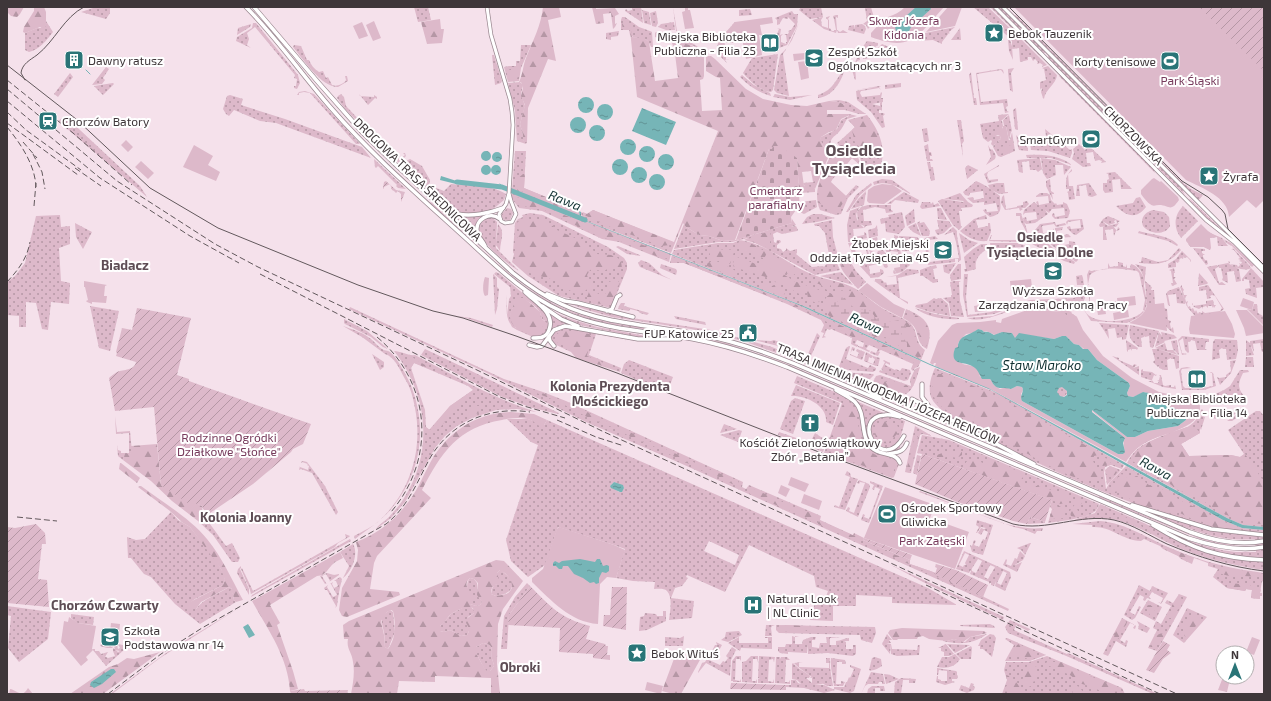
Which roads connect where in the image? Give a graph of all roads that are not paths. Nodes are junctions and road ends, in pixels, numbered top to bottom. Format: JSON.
{"nodes":[{"id":1,"x":246,"y":7,"type":"edge"},
{"id":2,"x":254,"y":7,"type":"edge"},
{"id":3,"x":487,"y":7,"type":"edge"},
{"id":4,"x":994,"y":7,"type":"edge"},
{"id":5,"x":1003,"y":7,"type":"edge"},
{"id":6,"x":1049,"y":53,"type":"junction"},
{"id":7,"x":1044,"y":57,"type":"junction"},
{"id":8,"x":1185,"y":190,"type":"junction"},
{"id":9,"x":509,"y":194,"type":"junction"},
{"id":10,"x":1193,"y":198,"type":"junction"},
{"id":11,"x":1185,"y":199,"type":"junction"},
{"id":12,"x":434,"y":201,"type":"junction"},
{"id":13,"x":503,"y":208,"type":"junction"},
{"id":14,"x":514,"y":208,"type":"junction"},
{"id":15,"x":500,"y":219,"type":"junction"},
{"id":16,"x":487,"y":250,"type":"junction"},
{"id":17,"x":1264,"y":268,"type":"edge"},
{"id":18,"x":1264,"y":272,"type":"edge"},
{"id":19,"x":513,"y":273,"type":"joint"},
{"id":20,"x":520,"y":287,"type":"junction"},
{"id":21,"x":535,"y":289,"type":"junction"},
{"id":22,"x":620,"y":295,"type":"dead end"},
{"id":23,"x":538,"y":303,"type":"junction"},
{"id":24,"x":605,"y":311,"type":"junction"},
{"id":25,"x":633,"y":317,"type":"dead end"},
{"id":26,"x":592,"y":330,"type":"junction"},
{"id":27,"x":550,"y":336,"type":"junction"},
{"id":28,"x":533,"y":338,"type":"dead end"},
{"id":29,"x":685,"y":338,"type":"junction"},
{"id":30,"x":529,"y":345,"type":"dead end"},
{"id":31,"x":554,"y":346,"type":"dead end"},
{"id":32,"x":842,"y":375,"type":"dead end"},
{"id":33,"x":827,"y":384,"type":"junction"},
{"id":34,"x":922,"y":384,"type":"dead end"},
{"id":35,"x":912,"y":399,"type":"dead end"},
{"id":36,"x":883,"y":402,"type":"junction"},
{"id":37,"x":934,"y":410,"type":"junction"},
{"id":38,"x":907,"y":418,"type":"junction"},
{"id":39,"x":904,"y":436,"type":"dead end"},
{"id":40,"x":907,"y":443,"type":"dead end"},
{"id":41,"x":885,"y":454,"type":"junction"},
{"id":42,"x":900,"y":463,"type":"dead end"},
{"id":43,"x":1047,"y":471,"type":"junction"},
{"id":44,"x":1116,"y":500,"type":"junction"},
{"id":45,"x":1144,"y":519,"type":"junction"},
{"id":46,"x":1264,"y":536,"type":"edge"},
{"id":47,"x":1264,"y":541,"type":"edge"},
{"id":48,"x":1264,"y":547,"type":"edge"},
{"id":49,"x":1264,"y":560,"type":"edge"}],
"edges":[{"from":1,"to":20,"type":"main road","name":"DROGOWA TRASA ŚREDNICOWA"},
{"from":2,"to":12,"type":"main road","name":"DROGOWA TRASA ŚREDNICOWA"},
{"from":3,"to":9,"type":"main road"},
{"from":4,"to":7,"type":"main road","name":"CHORZOWSKA"},
{"from":5,"to":6,"type":"main road","name":"CHORZOWSKA"},
{"from":6,"to":7,"type":"main road"},
{"from":6,"to":8,"type":"main road","name":"CHORZOWSKA"},
{"from":7,"to":11,"type":"main road","name":"CHORZOWSKA"},
{"from":8,"to":10,"type":"main road","name":"CHORZOWSKA"},
{"from":8,"to":11,"type":"main road"},
{"from":9,"to":13,"type":"main road"},
{"from":9,"to":14,"type":"main road"},
{"from":10,"to":11,"type":"main road"},
{"from":10,"to":17,"type":"main road","name":"CHORZOWSKA"},
{"from":11,"to":18,"type":"main road","name":"CHORZOWSKA"},
{"from":12,"to":13,"type":"main road"},
{"from":12,"to":16,"type":"main road","name":"DROGOWA TRASA ŚREDNICOWA"},
{"from":13,"to":14,"type":"main road"},
{"from":13,"to":15,"type":"main road"},
{"from":14,"to":15,"type":"main road"},
{"from":15,"to":16,"type":"main road"},
{"from":16,"to":19,"type":"main road","name":"DROGOWA TRASA ŚREDNICOWA"},
{"from":19,"to":21,"type":"main road","name":"TRASA IMIENIA NIKODEMA I JÓZEFA RENCÓW"},
{"from":20,"to":23,"type":"main road"},
{"from":20,"to":29,"type":"main road","name":"TRASA IMIENIA NIKODEMA I JÓZEFA RENCÓW"},
{"from":21,"to":24,"type":"main road"},
{"from":21,"to":36,"type":"main road","name":"TRASA IMIENIA NIKODEMA I JÓZEFA RENCÓW"},
{"from":22,"to":24,"type":"main road"},
{"from":23,"to":26,"type":"main road"},
{"from":23,"to":28,"type":"main road"},
{"from":24,"to":25,"type":"main road"},
{"from":26,"to":27,"type":"main road"},
{"from":26,"to":29,"type":"main road"},
{"from":27,"to":30,"type":"main road"},
{"from":27,"to":31,"type":"main road"},
{"from":29,"to":33,"type":"main road","name":"TRASA IMIENIA NIKODEMA I JÓZEFA RENCÓW"},
{"from":32,"to":36,"type":"main road"},
{"from":33,"to":38,"type":"main road","name":"TRASA IMIENIA NIKODEMA I JÓZEFA RENCÓW"},
{"from":33,"to":41,"type":"main road"},
{"from":34,"to":37,"type":"main road"},
{"from":35,"to":37,"type":"main road"},
{"from":36,"to":43,"type":"main road","name":"TRASA IMIENIA NIKODEMA I JÓZEFA RENCÓW"},
{"from":37,"to":43,"type":"main road"},
{"from":38,"to":39,"type":"main road"},
{"from":38,"to":45,"type":"main road","name":"TRASA IMIENIA NIKODEMA I JÓZEFA RENCÓW"},
{"from":40,"to":41,"type":"main road"},
{"from":41,"to":42,"type":"main road"},
{"from":43,"to":44,"type":"main road","name":"TRASA IMIENIA NIKODEMA I JÓZEFA RENCÓW"},
{"from":44,"to":46,"type":"main road"},
{"from":44,"to":47,"type":"main road","name":"TRASA IMIENIA NIKODEMA I JÓZEFA RENCÓW"},
{"from":45,"to":48,"type":"main road","name":"TRASA IMIENIA NIKODEMA I JÓZEFA RENCÓW"},
{"from":45,"to":49,"type":"main road"}]}
